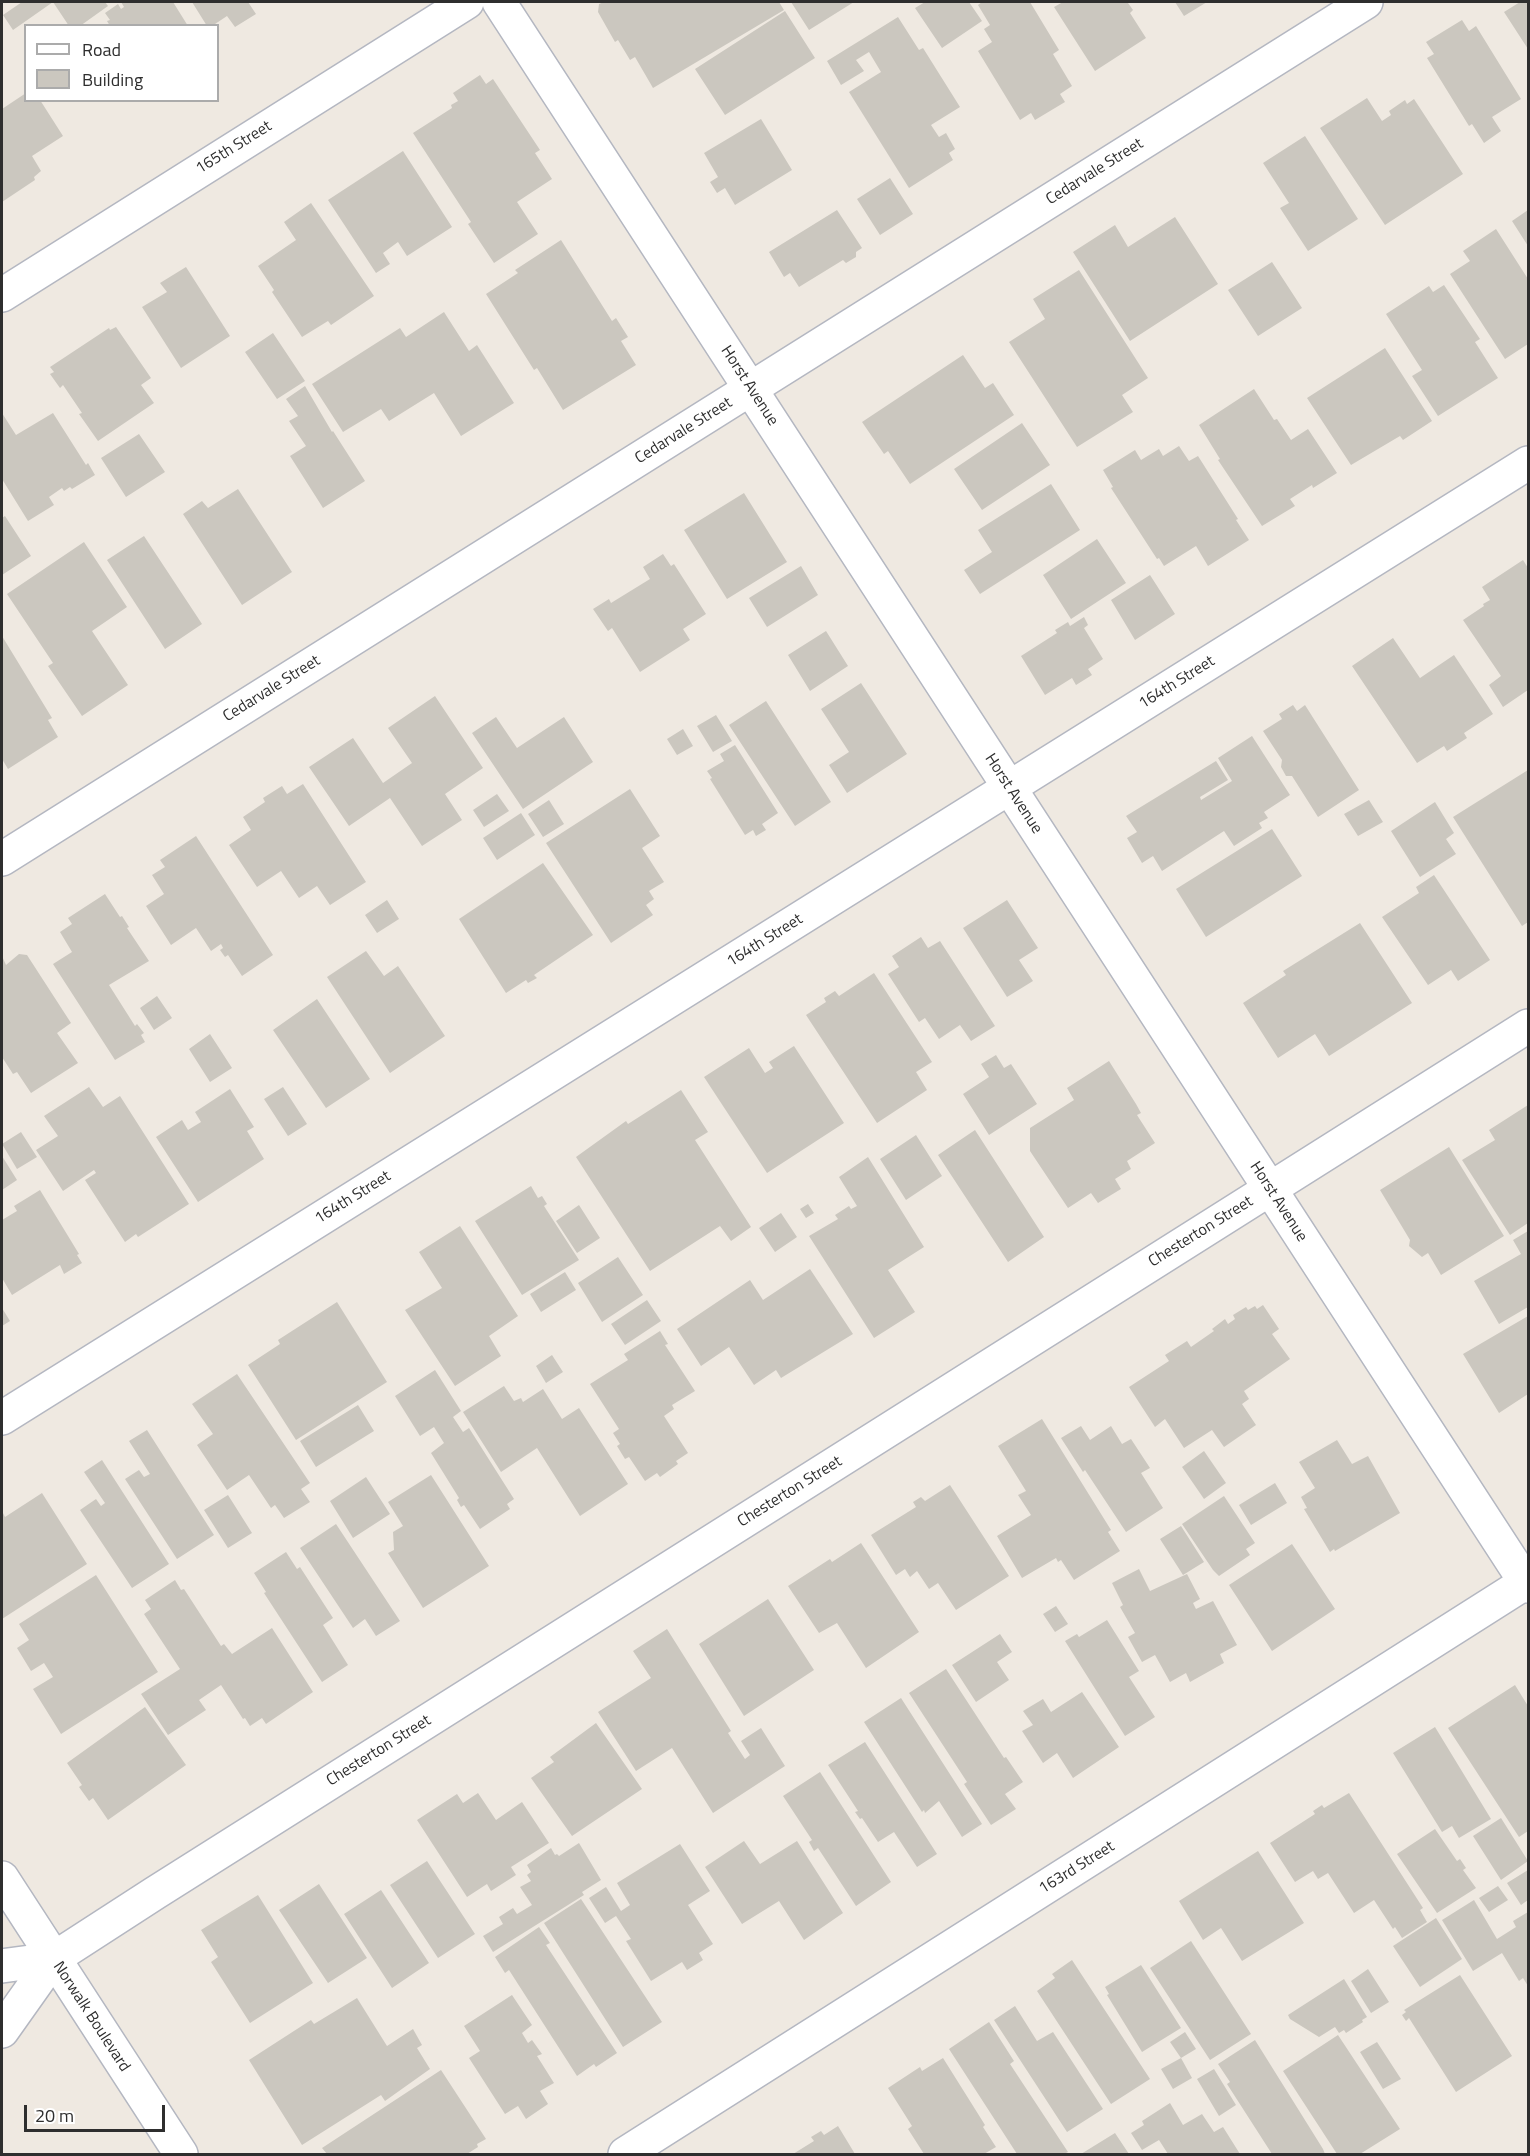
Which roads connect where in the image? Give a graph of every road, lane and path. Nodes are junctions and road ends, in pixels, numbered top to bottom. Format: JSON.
{"nodes":[{"id":1,"x":467,"y":2,"type":"edge"},
{"id":2,"x":499,"y":2,"type":"edge"},
{"id":3,"x":1366,"y":2,"type":"edge"},
{"id":4,"x":2,"y":295,"type":"edge"},
{"id":5,"x":751,"y":389,"type":"junction"},
{"id":6,"x":1528,"y":463,"type":"edge"},
{"id":7,"x":1009,"y":788,"type":"junction"},
{"id":8,"x":2,"y":860,"type":"edge"},
{"id":9,"x":1528,"y":1026,"type":"edge"},
{"id":10,"x":1270,"y":1189,"type":"junction"},
{"id":11,"x":2,"y":1418,"type":"edge"},
{"id":12,"x":1528,"y":1583,"type":"edge"},
{"id":13,"x":2,"y":1878,"type":"edge"},
{"id":14,"x":53,"y":1959,"type":"junction"},
{"id":15,"x":2,"y":1966,"type":"edge"},
{"id":16,"x":2,"y":2031,"type":"edge"},
{"id":17,"x":181,"y":2154,"type":"edge"},
{"id":18,"x":625,"y":2154,"type":"edge"}],
"edges":[{"from":1,"to":4,"type":"street","name":"165th Street"},
{"from":2,"to":5,"type":"street","name":"Horst Avenue"},
{"from":3,"to":5,"type":"street","name":"Cedarvale Street"},
{"from":5,"to":7,"type":"street","name":"Horst Avenue"},
{"from":5,"to":8,"type":"street","name":"Cedarvale Street"},
{"from":6,"to":7,"type":"street","name":"164th Street"},
{"from":7,"to":10,"type":"street","name":"Horst Avenue"},
{"from":7,"to":11,"type":"street","name":"164th Street"},
{"from":9,"to":10,"type":"street","name":"Chesterton Street"},
{"from":10,"to":12,"type":"street","name":"Horst Avenue"},
{"from":10,"to":14,"type":"street","name":"Chesterton Street"},
{"from":12,"to":18,"type":"street","name":"163rd Street"},
{"from":13,"to":14,"type":"street","name":"Norwalk Boulevard"},
{"from":14,"to":15,"type":"street"},
{"from":14,"to":16,"type":"street"},
{"from":14,"to":17,"type":"street","name":"Norwalk Boulevard"}]}
